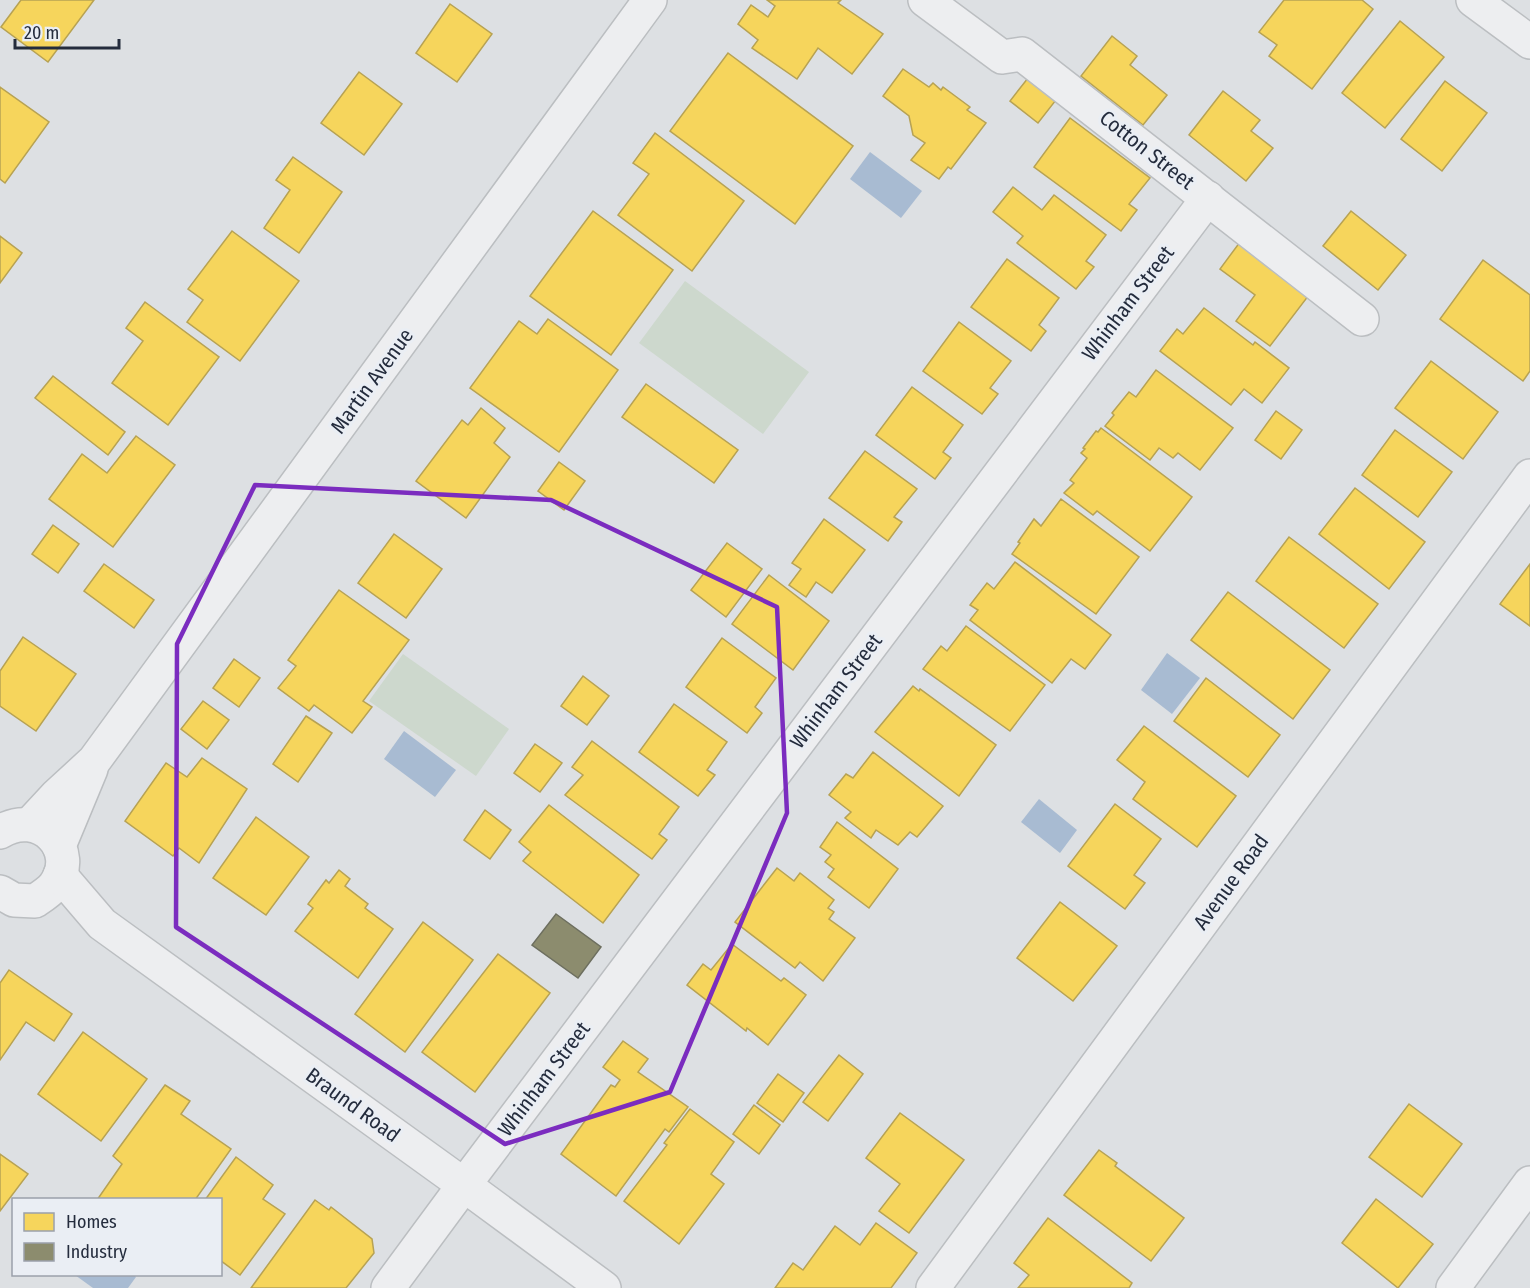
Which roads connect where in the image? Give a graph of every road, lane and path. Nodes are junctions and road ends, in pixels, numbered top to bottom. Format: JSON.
{"nodes":[{"id":1,"x":650,"y":0,"type":"edge"},
{"id":2,"x":925,"y":0,"type":"edge"},
{"id":3,"x":1473,"y":0,"type":"edge"},
{"id":4,"x":1530,"y":42,"type":"edge"},
{"id":5,"x":1208,"y":198,"type":"junction"},
{"id":6,"x":1362,"y":319,"type":"dead end"},
{"id":7,"x":1530,"y":476,"type":"edge"},
{"id":8,"x":94,"y":761,"type":"junction"},
{"id":9,"x":9,"y":827,"type":"edge"},
{"id":10,"x":59,"y":860,"type":"junction"},
{"id":11,"x":10,"y":898,"type":"edge"},
{"id":12,"x":102,"y":924,"type":"junction"},
{"id":13,"x":1530,"y":1183,"type":"edge"},
{"id":14,"x":464,"y":1185,"type":"junction"},
{"id":15,"x":388,"y":1288,"type":"edge"},
{"id":16,"x":604,"y":1288,"type":"edge"},
{"id":17,"x":933,"y":1288,"type":"edge"},
{"id":18,"x":1453,"y":1288,"type":"edge"}],
"edges":[{"from":1,"to":8,"type":"street","name":"Martin Avenue"},
{"from":2,"to":5,"type":"street","name":"Cotton Street"},
{"from":3,"to":4,"type":"street"},
{"from":5,"to":6,"type":"street","name":"Cotton Street"},
{"from":5,"to":14,"type":"street","name":"Whinham Street"},
{"from":7,"to":17,"type":"street","name":"Avenue Road"},
{"from":8,"to":9,"type":"street","name":"Martin Avenue"},
{"from":8,"to":10,"type":"street","name":"Martin Avenue"},
{"from":9,"to":10,"type":"street","name":"Braund Road"},
{"from":10,"to":11,"type":"street","name":"Martin Avenue"},
{"from":10,"to":12,"type":"street","name":"Braund Road"},
{"from":11,"to":12,"type":"street","name":"Braund Road"},
{"from":12,"to":14,"type":"street","name":"Braund Road"},
{"from":13,"to":18,"type":"street"},
{"from":14,"to":15,"type":"street","name":"Whinham Street"},
{"from":14,"to":16,"type":"street","name":"Braund Road"}]}
